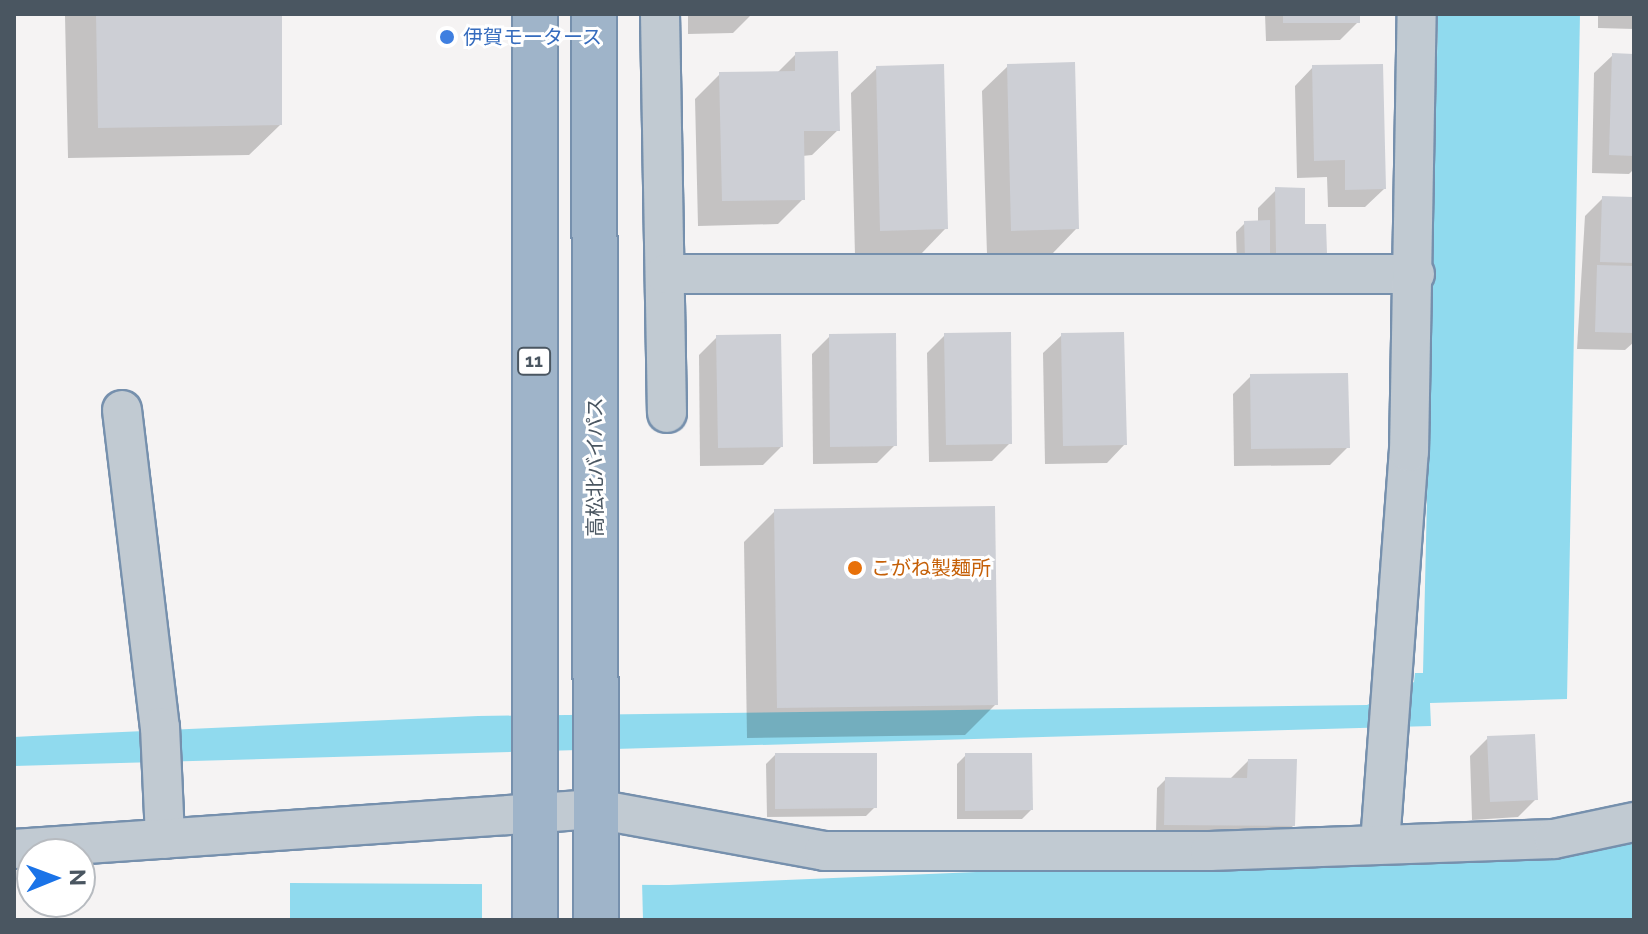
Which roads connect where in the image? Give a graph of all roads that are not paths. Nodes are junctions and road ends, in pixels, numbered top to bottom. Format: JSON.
{"nodes":[{"id":1,"x":535,"y":14,"type":"edge"},
{"id":2,"x":594,"y":14,"type":"edge"},
{"id":3,"x":660,"y":14,"type":"edge"},
{"id":4,"x":1417,"y":14,"type":"edge"},
{"id":5,"x":665,"y":274,"type":"junction"},
{"id":6,"x":1415,"y":274,"type":"junction"},
{"id":7,"x":122,"y":410,"type":"dead end"},
{"id":8,"x":667,"y":413,"type":"dead end"},
{"id":9,"x":596,"y":805,"type":"junction"},
{"id":10,"x":1634,"y":822,"type":"edge"},
{"id":11,"x":535,"y":823,"type":"junction"},
{"id":12,"x":165,"y":839,"type":"junction"},
{"id":13,"x":1380,"y":844,"type":"junction"},
{"id":14,"x":14,"y":849,"type":"edge"},
{"id":15,"x":535,"y":920,"type":"edge"},
{"id":16,"x":596,"y":920,"type":"edge"}],
"edges":[{"from":1,"to":11,"type":"highway","number":"11"},
{"from":2,"to":9,"type":"highway","name":"高松北バイパス"},
{"from":3,"to":5,"type":"street"},
{"from":4,"to":6,"type":"street"},
{"from":5,"to":6,"type":"street"},
{"from":5,"to":8,"type":"street"},
{"from":6,"to":13,"type":"street"},
{"from":7,"to":12,"type":"street"},
{"from":9,"to":11,"type":"street"},
{"from":9,"to":13,"type":"street"},
{"from":9,"to":16,"type":"highway","name":"高松北バイパス"},
{"from":10,"to":13,"type":"street"},
{"from":11,"to":12,"type":"street"},
{"from":11,"to":15,"type":"highway","number":"11"},
{"from":12,"to":14,"type":"street"}]}
